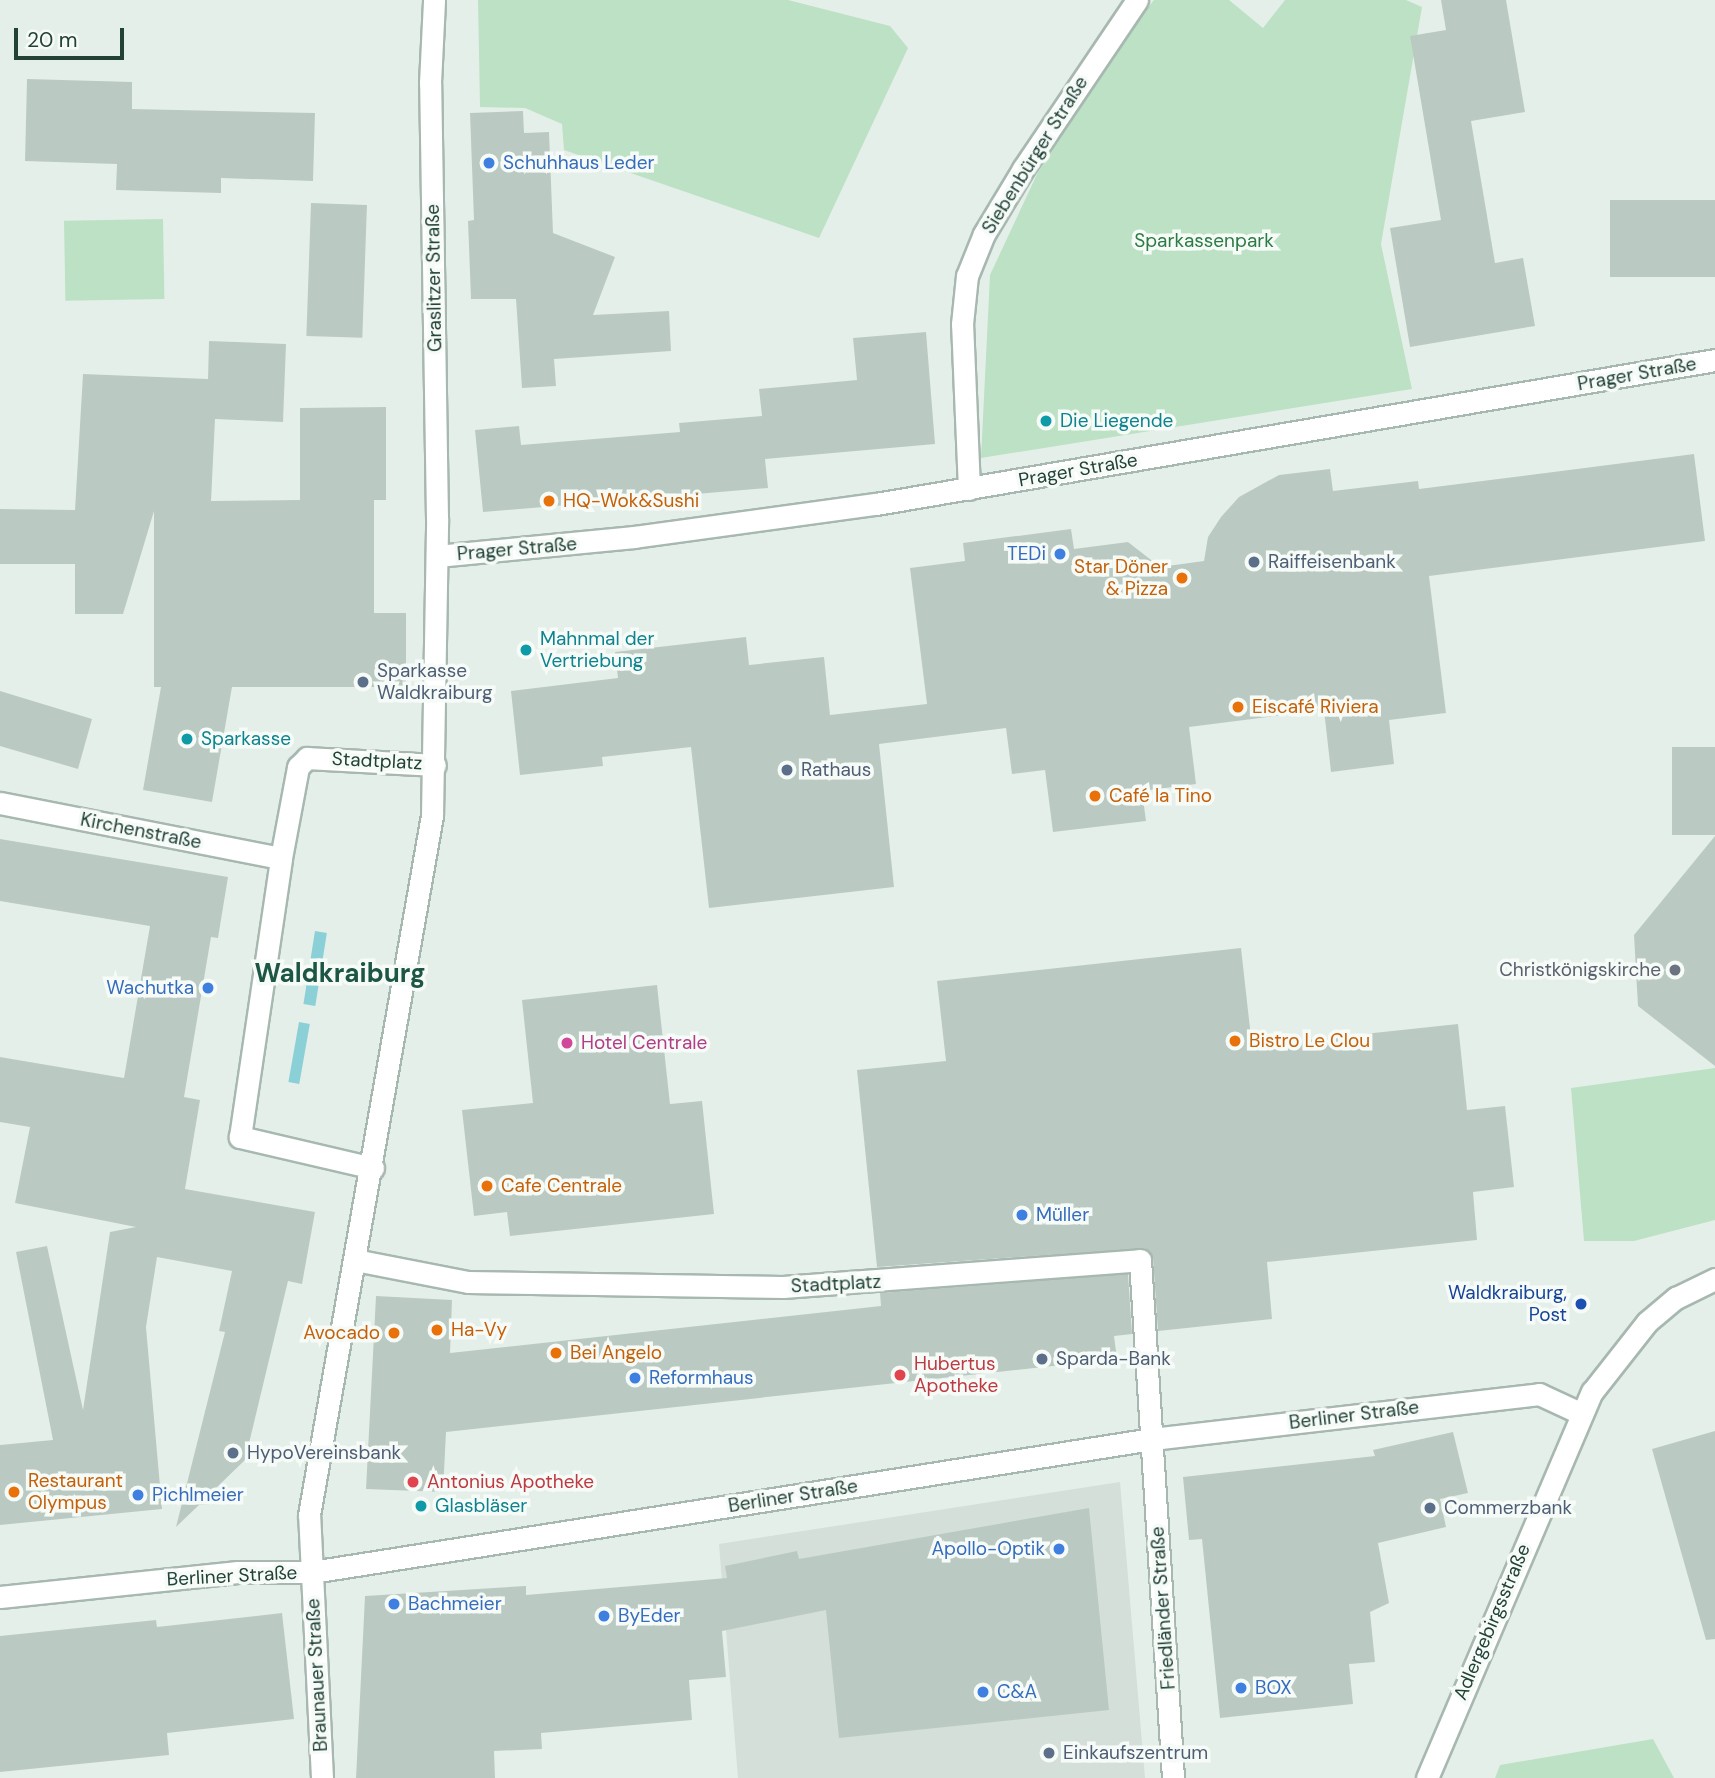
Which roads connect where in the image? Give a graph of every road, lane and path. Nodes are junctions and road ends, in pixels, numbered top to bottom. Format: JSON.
{"nodes":[{"id":1,"x":434,"y":0,"type":"edge"},
{"id":2,"x":1137,"y":0,"type":"edge"},
{"id":3,"x":1715,"y":360,"type":"edge"},
{"id":4,"x":969,"y":489,"type":"junction"},
{"id":5,"x":437,"y":556,"type":"junction"},
{"id":6,"x":435,"y":765,"type":"junction"},
{"id":7,"x":0,"y":803,"type":"edge"},
{"id":8,"x":281,"y":858,"type":"junction"},
{"id":9,"x":373,"y":1168,"type":"junction"},
{"id":10,"x":355,"y":1260,"type":"junction"},
{"id":11,"x":1715,"y":1279,"type":"edge"},
{"id":12,"x":1582,"y":1414,"type":"junction"},
{"id":13,"x":1152,"y":1439,"type":"junction"},
{"id":14,"x":312,"y":1572,"type":"junction"},
{"id":15,"x":0,"y":1597,"type":"edge"},
{"id":16,"x":322,"y":1778,"type":"edge"},
{"id":17,"x":1173,"y":1778,"type":"edge"},
{"id":18,"x":1427,"y":1778,"type":"edge"}],
"edges":[{"from":1,"to":5,"type":"street","name":"Graslitzer Straße"},
{"from":2,"to":4,"type":"street","name":"Siebenbürger Straße"},
{"from":3,"to":4,"type":"street","name":"Prager Straße"},
{"from":4,"to":5,"type":"street","name":"Prager Straße"},
{"from":5,"to":6,"type":"street","name":"Graslitzer Straße"},
{"from":6,"to":8,"type":"street","name":"Stadtplatz"},
{"from":6,"to":9,"type":"street","name":"Stadtplatz"},
{"from":7,"to":8,"type":"street","name":"Kirchenstraße"},
{"from":8,"to":9,"type":"street","name":"Stadtplatz"},
{"from":9,"to":10,"type":"street","name":"Stadtplatz"},
{"from":10,"to":13,"type":"street","name":"Stadtplatz"},
{"from":10,"to":14,"type":"street","name":"Stadtplatz"},
{"from":11,"to":12,"type":"street","name":"Adlergebirgsstraße"},
{"from":12,"to":13,"type":"street","name":"Berliner Straße"},
{"from":12,"to":18,"type":"street","name":"Adlergebirgsstraße"},
{"from":13,"to":14,"type":"street","name":"Berliner Straße"},
{"from":13,"to":17,"type":"street","name":"Friedländer Straße"},
{"from":14,"to":15,"type":"street","name":"Berliner Straße"},
{"from":14,"to":16,"type":"street","name":"Braunauer Straße"}]}
